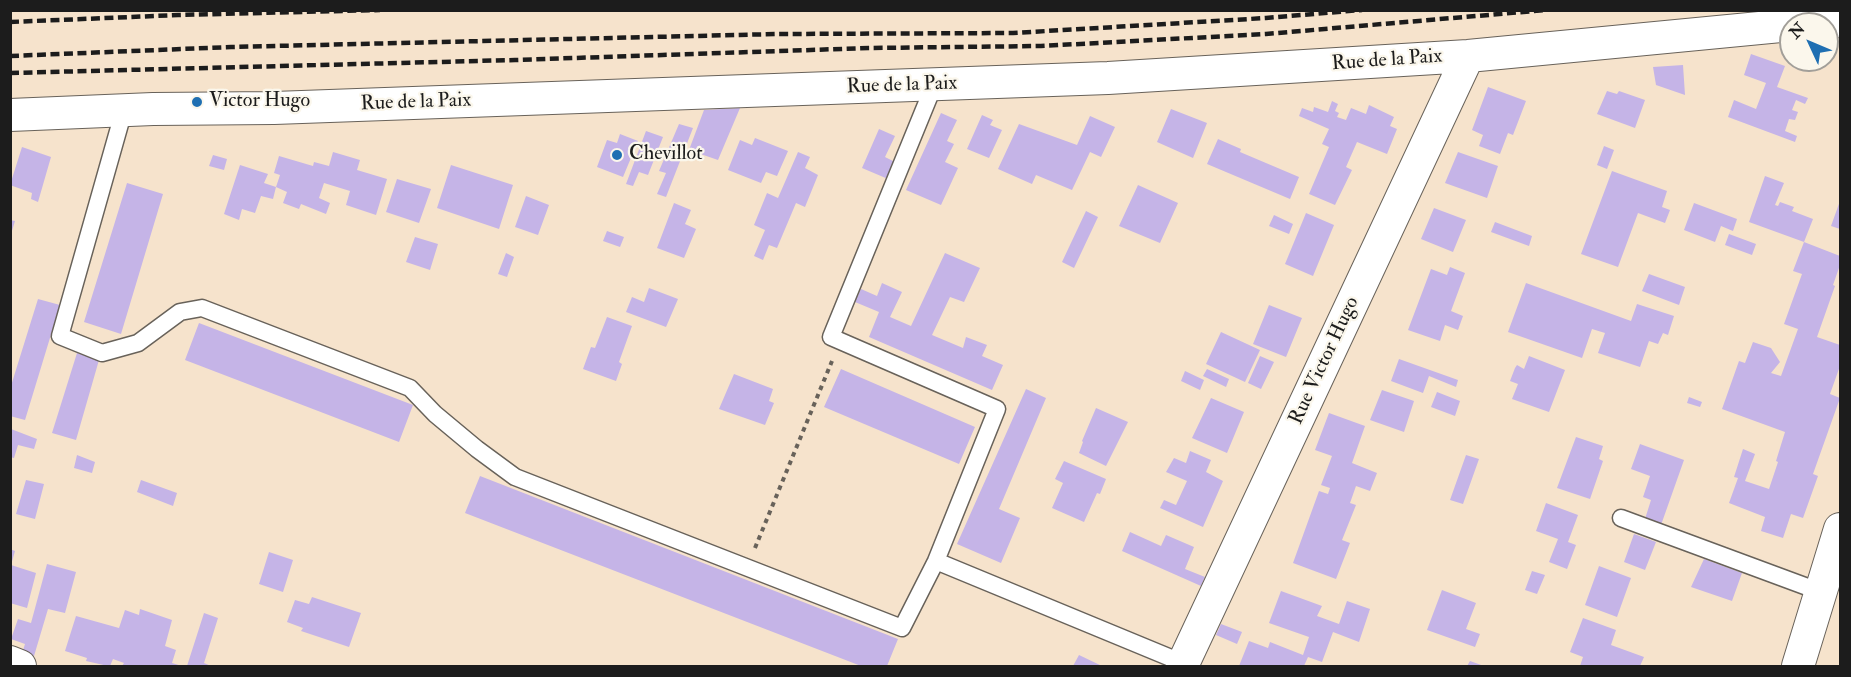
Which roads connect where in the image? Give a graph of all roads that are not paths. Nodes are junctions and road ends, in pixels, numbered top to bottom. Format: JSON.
{"nodes":[{"id":1,"x":1779,"y":26,"type":"edge"},
{"id":2,"x":1468,"y":56,"type":"junction"},
{"id":3,"x":934,"y":85,"type":"junction"},
{"id":4,"x":124,"y":110,"type":"junction"},
{"id":5,"x":10,"y":115,"type":"edge"},
{"id":6,"x":1621,"y":518,"type":"dead end"},
{"id":7,"x":1840,"y":529,"type":"edge"},
{"id":8,"x":936,"y":561,"type":"junction"},
{"id":9,"x":1821,"y":592,"type":"junction"},
{"id":10,"x":10,"y":662,"type":"edge"},
{"id":11,"x":1183,"y":665,"type":"edge"},
{"id":12,"x":20,"y":666,"type":"edge"},
{"id":13,"x":1798,"y":666,"type":"edge"}],
"edges":[{"from":1,"to":2,"type":"street","name":"Rue de la Paix"},
{"from":2,"to":3,"type":"street","name":"Rue de la Paix"},
{"from":2,"to":11,"type":"street","name":"Rue Victor Hugo"},
{"from":3,"to":4,"type":"street","name":"Rue de la Paix"},
{"from":3,"to":8,"type":"lane"},
{"from":4,"to":5,"type":"street","name":"Rue de la Paix"},
{"from":4,"to":8,"type":"lane"},
{"from":6,"to":9,"type":"lane"},
{"from":7,"to":9,"type":"street"},
{"from":8,"to":11,"type":"lane"},
{"from":9,"to":13,"type":"street"},
{"from":10,"to":12,"type":"street"}]}
